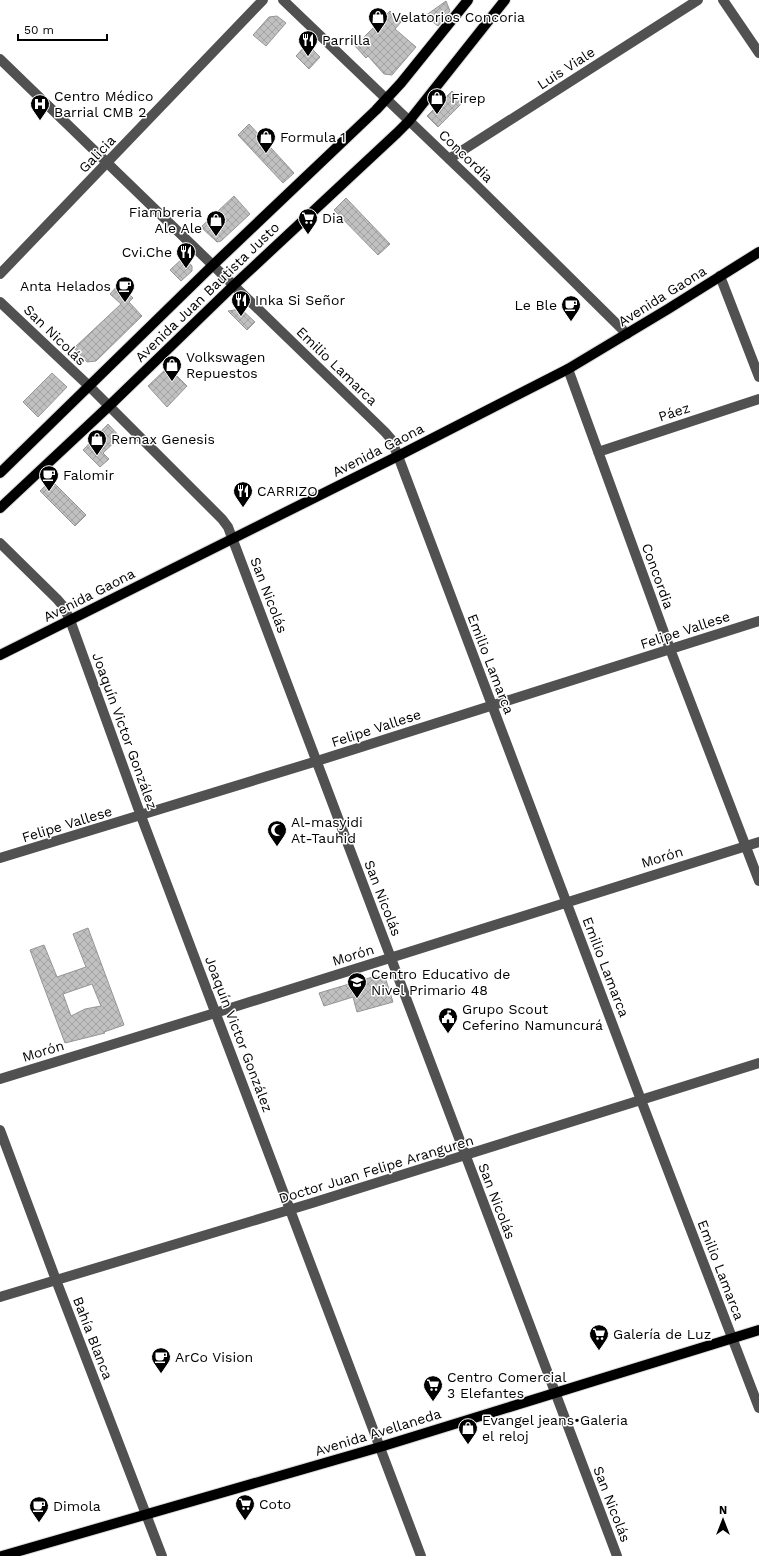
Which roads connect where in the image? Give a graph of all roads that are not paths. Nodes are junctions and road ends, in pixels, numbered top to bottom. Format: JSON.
{"nodes":[{"id":1,"x":263,"y":0,"type":"edge"},
{"id":2,"x":283,"y":0,"type":"edge"},
{"id":3,"x":468,"y":0,"type":"edge"},
{"id":4,"x":506,"y":0,"type":"edge"},
{"id":5,"x":698,"y":0,"type":"edge"},
{"id":6,"x":724,"y":0,"type":"edge"},
{"id":7,"x":759,"y":53,"type":"edge"},
{"id":8,"x":0,"y":60,"type":"edge"},
{"id":9,"x":386,"y":99,"type":"junction"},
{"id":10,"x":409,"y":121,"type":"junction"},
{"id":11,"x":449,"y":160,"type":"junction"},
{"id":12,"x":107,"y":164,"type":"junction"},
{"id":13,"x":759,"y":252,"type":"edge"},
{"id":14,"x":213,"y":265,"type":"junction"},
{"id":15,"x":0,"y":274,"type":"edge"},
{"id":16,"x":720,"y":276,"type":"junction"},
{"id":17,"x":234,"y":285,"type":"junction"},
{"id":18,"x":0,"y":302,"type":"edge"},
{"id":19,"x":627,"y":334,"type":"junction"},
{"id":20,"x":568,"y":369,"type":"junction"},
{"id":21,"x":759,"y":377,"type":"edge"},
{"id":22,"x":89,"y":386,"type":"junction"},
{"id":23,"x":759,"y":399,"type":"edge"},
{"id":24,"x":109,"y":406,"type":"junction"},
{"id":25,"x":598,"y":452,"type":"junction"},
{"id":26,"x":398,"y":456,"type":"junction"},
{"id":27,"x":0,"y":473,"type":"edge"},
{"id":28,"x":0,"y":508,"type":"edge"},
{"id":29,"x":232,"y":538,"type":"junction"},
{"id":30,"x":0,"y":543,"type":"edge"},
{"id":31,"x":70,"y":620,"type":"junction"},
{"id":32,"x":759,"y":621,"type":"edge"},
{"id":33,"x":670,"y":649,"type":"junction"},
{"id":34,"x":0,"y":655,"type":"edge"},
{"id":35,"x":492,"y":706,"type":"junction"},
{"id":36,"x":317,"y":761,"type":"junction"},
{"id":37,"x":141,"y":816,"type":"junction"},
{"id":38,"x":759,"y":842,"type":"edge"},
{"id":39,"x":746,"y":846,"type":"junction"},
{"id":40,"x":0,"y":858,"type":"edge"},
{"id":41,"x":759,"y":881,"type":"edge"},
{"id":42,"x":566,"y":902,"type":"junction"},
{"id":43,"x":391,"y":958,"type":"junction"},
{"id":44,"x":216,"y":1013,"type":"junction"},
{"id":45,"x":759,"y":1063,"type":"edge"},
{"id":46,"x":0,"y":1079,"type":"edge"},
{"id":47,"x":641,"y":1100,"type":"junction"},
{"id":48,"x":0,"y":1130,"type":"edge"},
{"id":49,"x":465,"y":1156,"type":"junction"},
{"id":50,"x":290,"y":1210,"type":"junction"},
{"id":51,"x":56,"y":1280,"type":"junction"},
{"id":52,"x":0,"y":1297,"type":"edge"},
{"id":53,"x":759,"y":1330,"type":"edge"},
{"id":54,"x":732,"y":1338,"type":"junction"},
{"id":55,"x":554,"y":1393,"type":"junction"},
{"id":56,"x":759,"y":1408,"type":"edge"},
{"id":57,"x":380,"y":1447,"type":"junction"},
{"id":58,"x":146,"y":1515,"type":"junction"},
{"id":59,"x":2,"y":1556,"type":"edge"},
{"id":60,"x":162,"y":1556,"type":"edge"},
{"id":61,"x":421,"y":1556,"type":"edge"},
{"id":62,"x":616,"y":1556,"type":"edge"}],
"edges":[{"from":1,"to":12,"type":"street","name":"Galicia"},
{"from":2,"to":9,"type":"street","name":"Concordia"},
{"from":3,"to":9,"type":"main road","name":"Avenida Juan Bautista Justo"},
{"from":4,"to":10,"type":"main road","name":"Avenida Juan Bautista Justo"},
{"from":5,"to":11,"type":"street","name":"Luis Viale"},
{"from":6,"to":7,"type":"street"},
{"from":8,"to":12,"type":"street","name":"Emilio Lamarca"},
{"from":9,"to":10,"type":"street","name":"Concordia"},
{"from":9,"to":14,"type":"main road","name":"Avenida Juan Bautista Justo"},
{"from":10,"to":11,"type":"street","name":"Concordia"},
{"from":10,"to":17,"type":"main road","name":"Avenida Juan Bautista Justo"},
{"from":11,"to":19,"type":"street","name":"Concordia"},
{"from":12,"to":14,"type":"street","name":"Emilio Lamarca"},
{"from":12,"to":15,"type":"street","name":"Galicia"},
{"from":13,"to":16,"type":"main road","name":"Avenida Gaona"},
{"from":14,"to":17,"type":"street","name":"Emilio Lamarca"},
{"from":14,"to":22,"type":"main road","name":"Avenida Juan Bautista Justo"},
{"from":16,"to":19,"type":"main road","name":"Avenida Gaona"},
{"from":16,"to":21,"type":"street"},
{"from":17,"to":24,"type":"main road","name":"Avenida Juan Bautista Justo"},
{"from":17,"to":26,"type":"street","name":"Emilio Lamarca"},
{"from":18,"to":22,"type":"street","name":"San Nicolás"},
{"from":19,"to":20,"type":"main road","name":"Avenida Gaona"},
{"from":20,"to":25,"type":"street","name":"Concordia"},
{"from":20,"to":26,"type":"main road","name":"Avenida Gaona"},
{"from":22,"to":24,"type":"street","name":"San Nicolás"},
{"from":22,"to":27,"type":"main road","name":"Avenida Juan Bautista Justo"},
{"from":23,"to":25,"type":"street","name":"Páez"},
{"from":24,"to":28,"type":"main road","name":"Avenida Juan Bautista Justo"},
{"from":24,"to":29,"type":"street","name":"San Nicolás"},
{"from":25,"to":33,"type":"street","name":"Concordia"},
{"from":26,"to":29,"type":"main road","name":"Avenida Gaona"},
{"from":26,"to":35,"type":"street","name":"Emilio Lamarca"},
{"from":29,"to":31,"type":"main road","name":"Avenida Gaona"},
{"from":29,"to":36,"type":"street","name":"San Nicolás"},
{"from":30,"to":31,"type":"street","name":"Joaquín Victor González"},
{"from":31,"to":34,"type":"main road","name":"Avenida Gaona"},
{"from":31,"to":37,"type":"street","name":"Joaquín Victor González"},
{"from":32,"to":33,"type":"street","name":"Felipe Vallese"},
{"from":33,"to":35,"type":"street","name":"Felipe Vallese"},
{"from":33,"to":39,"type":"street","name":"Concordia"},
{"from":35,"to":36,"type":"street","name":"Felipe Vallese"},
{"from":35,"to":42,"type":"street","name":"Emilio Lamarca"},
{"from":36,"to":37,"type":"street","name":"Felipe Vallese"},
{"from":36,"to":43,"type":"street","name":"San Nicolás"},
{"from":37,"to":40,"type":"street","name":"Felipe Vallese"},
{"from":37,"to":44,"type":"street","name":"Joaquín Victor González"},
{"from":38,"to":39,"type":"street","name":"Morón"},
{"from":39,"to":41,"type":"street","name":"Concordia"},
{"from":39,"to":42,"type":"street","name":"Morón"},
{"from":42,"to":43,"type":"street","name":"Morón"},
{"from":42,"to":47,"type":"street","name":"Emilio Lamarca"},
{"from":43,"to":44,"type":"street","name":"Morón"},
{"from":43,"to":49,"type":"street","name":"San Nicolás"},
{"from":44,"to":46,"type":"street","name":"Morón"},
{"from":44,"to":50,"type":"street","name":"Joaquín Victor González"},
{"from":45,"to":47,"type":"street","name":"Doctor Juan Felipe Aranguren"},
{"from":47,"to":49,"type":"street","name":"Doctor Juan Felipe Aranguren"},
{"from":47,"to":54,"type":"street","name":"Emilio Lamarca"},
{"from":48,"to":51,"type":"street","name":"Bahía Blanca"},
{"from":49,"to":50,"type":"street","name":"Doctor Juan Felipe Aranguren"},
{"from":49,"to":55,"type":"street","name":"San Nicolás"},
{"from":50,"to":51,"type":"street","name":"Doctor Juan Felipe Aranguren"},
{"from":50,"to":57,"type":"street","name":"Joaquín Victor González"},
{"from":51,"to":52,"type":"street","name":"Doctor Juan Felipe Aranguren"},
{"from":51,"to":58,"type":"street","name":"Bahía Blanca"},
{"from":53,"to":54,"type":"main road","name":"Avenida Avellaneda"},
{"from":54,"to":55,"type":"main road","name":"Avenida Avellaneda"},
{"from":54,"to":56,"type":"street","name":"Emilio Lamarca"},
{"from":55,"to":57,"type":"main road","name":"Avenida Avellaneda"},
{"from":55,"to":62,"type":"street","name":"San Nicolás"},
{"from":57,"to":58,"type":"main road","name":"Avenida Avellaneda"},
{"from":57,"to":61,"type":"street","name":"Joaquín Victor González"},
{"from":58,"to":59,"type":"main road","name":"Avenida Avellaneda"},
{"from":58,"to":60,"type":"street","name":"Bahía Blanca"}]}
